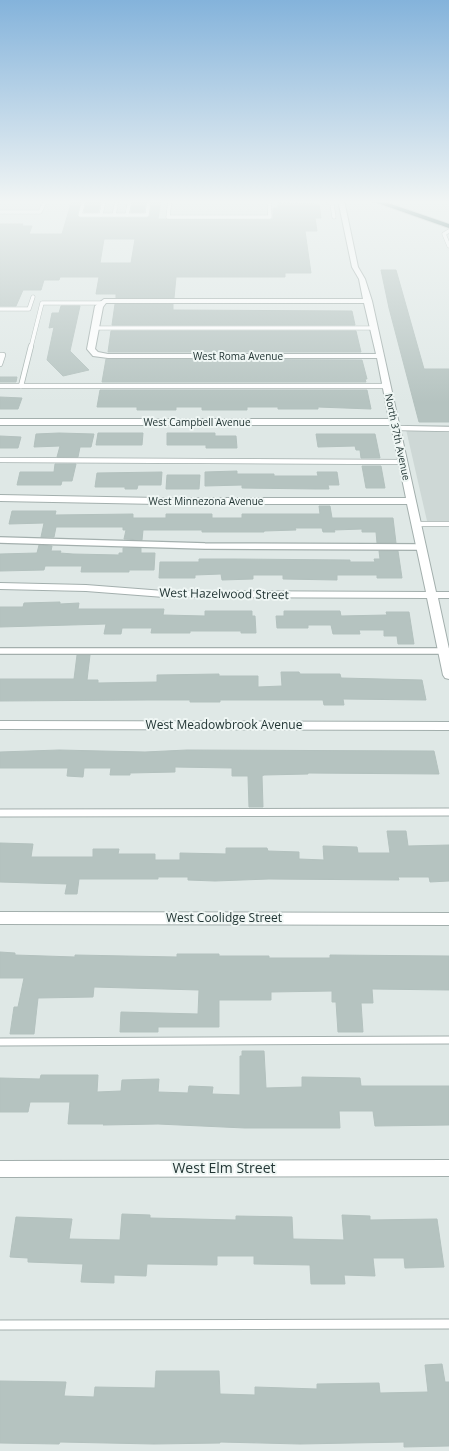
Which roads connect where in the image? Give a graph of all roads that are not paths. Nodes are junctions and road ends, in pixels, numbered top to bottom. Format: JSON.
{"nodes":[{"id":1,"x":355,"y":268,"type":"edge"},
{"id":2,"x":33,"y":297,"type":"dead end"},
{"id":3,"x":368,"y":301,"type":"junction"},
{"id":4,"x":102,"y":302,"type":"junction"},
{"id":5,"x":0,"y":309,"type":"edge"},
{"id":6,"x":95,"y":328,"type":"junction"},
{"id":7,"x":373,"y":328,"type":"junction"},
{"id":8,"x":0,"y":355,"type":"edge"},
{"id":9,"x":380,"y":356,"type":"junction"},
{"id":10,"x":0,"y":364,"type":"edge"},
{"id":11,"x":0,"y":386,"type":"edge"},
{"id":12,"x":21,"y":386,"type":"junction"},
{"id":13,"x":387,"y":386,"type":"junction"},
{"id":14,"x":0,"y":422,"type":"edge"},
{"id":15,"x":394,"y":425,"type":"junction"},
{"id":16,"x":449,"y":429,"type":"edge"},
{"id":17,"x":0,"y":460,"type":"edge"},
{"id":18,"x":402,"y":462,"type":"junction"},
{"id":19,"x":0,"y":498,"type":"edge"},
{"id":20,"x":412,"y":501,"type":"junction"},
{"id":21,"x":416,"y":524,"type":"junction"},
{"id":22,"x":449,"y":524,"type":"edge"},
{"id":23,"x":0,"y":540,"type":"edge"},
{"id":24,"x":421,"y":547,"type":"junction"},
{"id":25,"x":0,"y":586,"type":"edge"},
{"id":26,"x":432,"y":595,"type":"junction"},
{"id":27,"x":449,"y":595,"type":"edge"},
{"id":28,"x":0,"y":651,"type":"edge"},
{"id":29,"x":446,"y":651,"type":"edge"},
{"id":30,"x":449,"y":675,"type":"edge"},
{"id":31,"x":0,"y":725,"type":"edge"},
{"id":32,"x":449,"y":726,"type":"edge"},
{"id":33,"x":449,"y":812,"type":"edge"},
{"id":34,"x":0,"y":813,"type":"edge"},
{"id":35,"x":0,"y":918,"type":"edge"},
{"id":36,"x":449,"y":919,"type":"edge"},
{"id":37,"x":449,"y":1040,"type":"edge"},
{"id":38,"x":0,"y":1042,"type":"edge"},
{"id":39,"x":449,"y":1168,"type":"edge"},
{"id":40,"x":0,"y":1169,"type":"edge"},
{"id":41,"x":449,"y":1324,"type":"edge"},
{"id":42,"x":0,"y":1325,"type":"edge"}],
"edges":[{"from":1,"to":3,"type":"street","name":"North 37th Avenue"},
{"from":2,"to":5,"type":"lane"},
{"from":3,"to":4,"type":"street"},
{"from":3,"to":7,"type":"street","name":"North 37th Avenue"},
{"from":4,"to":6,"type":"street"},
{"from":4,"to":12,"type":"lane"},
{"from":6,"to":7,"type":"lane"},
{"from":6,"to":9,"type":"street","name":"West Roma Avenue"},
{"from":7,"to":9,"type":"street","name":"North 37th Avenue"},
{"from":8,"to":10,"type":"lane"},
{"from":9,"to":13,"type":"street","name":"North 37th Avenue"},
{"from":11,"to":12,"type":"lane"},
{"from":12,"to":13,"type":"lane"},
{"from":13,"to":15,"type":"street","name":"North 37th Avenue"},
{"from":14,"to":15,"type":"street","name":"West Campbell Avenue"},
{"from":15,"to":16,"type":"lane"},
{"from":15,"to":18,"type":"street","name":"North 37th Avenue"},
{"from":17,"to":18,"type":"lane"},
{"from":18,"to":20,"type":"street","name":"North 37th Avenue"},
{"from":19,"to":20,"type":"street","name":"West Minnezona Avenue"},
{"from":20,"to":21,"type":"street","name":"North 37th Avenue"},
{"from":21,"to":22,"type":"lane"},
{"from":21,"to":24,"type":"street","name":"North 37th Avenue"},
{"from":23,"to":24,"type":"lane"},
{"from":24,"to":26,"type":"street","name":"North 37th Avenue"},
{"from":25,"to":26,"type":"street","name":"West Hazelwood Street"},
{"from":26,"to":27,"type":"street","name":"West Hazelwood Street"},
{"from":26,"to":29,"type":"street","name":"North 37th Avenue"},
{"from":28,"to":29,"type":"lane"},
{"from":29,"to":30,"type":"street","name":"North 37th Avenue"},
{"from":31,"to":32,"type":"street","name":"West Meadowbrook Avenue"},
{"from":33,"to":34,"type":"lane"},
{"from":35,"to":36,"type":"street","name":"West Coolidge Street"},
{"from":37,"to":38,"type":"lane"},
{"from":39,"to":40,"type":"street","name":"West Elm Street"},
{"from":41,"to":42,"type":"lane"}]}
